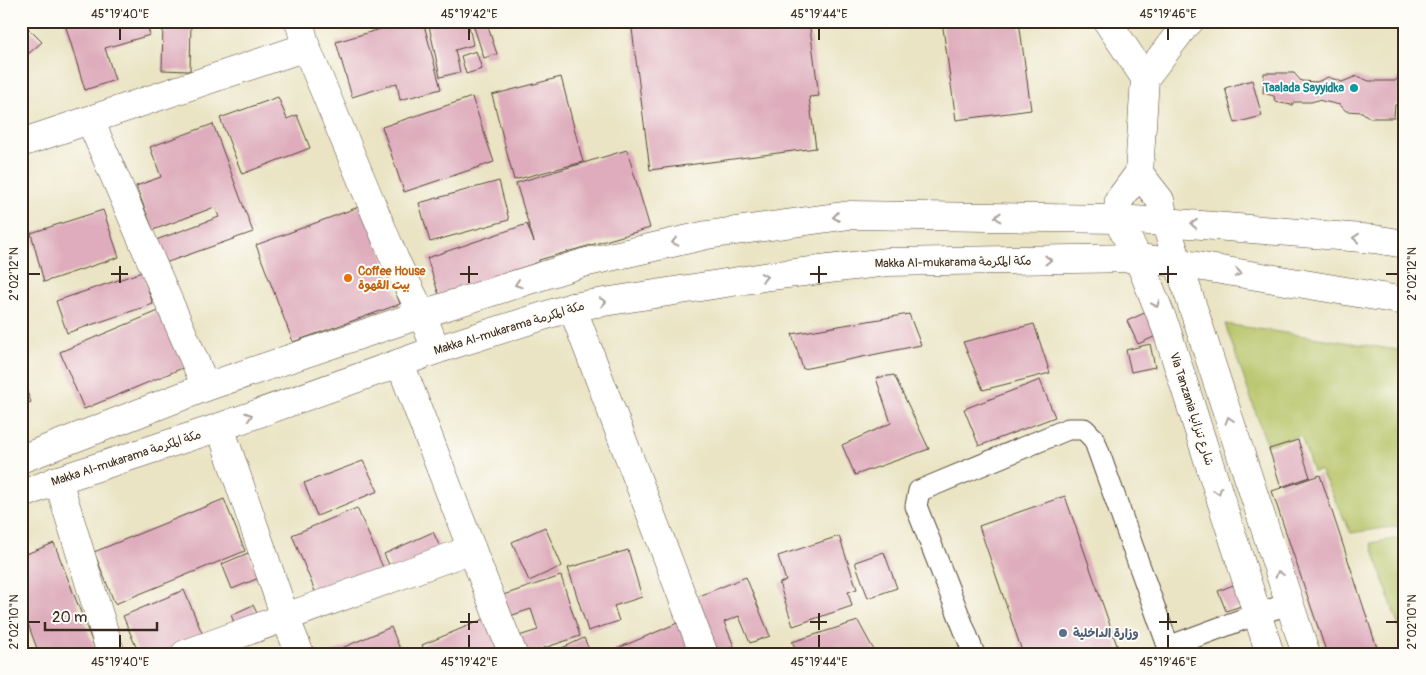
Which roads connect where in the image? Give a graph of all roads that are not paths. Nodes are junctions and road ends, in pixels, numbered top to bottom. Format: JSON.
{"nodes":[{"id":1,"x":299,"y":21,"type":"edge"},
{"id":2,"x":1107,"y":21,"type":"edge"},
{"id":3,"x":1190,"y":21,"type":"edge"},
{"id":4,"x":306,"y":47,"type":"junction"},
{"id":5,"x":1145,"y":78,"type":"junction"},
{"id":6,"x":90,"y":120,"type":"junction"},
{"id":7,"x":21,"y":143,"type":"edge"},
{"id":8,"x":1139,"y":173,"type":"junction"},
{"id":9,"x":1117,"y":219,"type":"junction"},
{"id":10,"x":1165,"y":222,"type":"junction"},
{"id":11,"x":1405,"y":244,"type":"edge"},
{"id":12,"x":1138,"y":258,"type":"junction"},
{"id":13,"x":1179,"y":264,"type":"junction"},
{"id":14,"x":1405,"y":302,"type":"edge"},
{"id":15,"x":572,"y":307,"type":"junction"},
{"id":16,"x":422,"y":314,"type":"junction"},
{"id":17,"x":436,"y":350,"type":"junction"},
{"id":18,"x":400,"y":363,"type":"junction"},
{"id":19,"x":206,"y":387,"type":"junction"},
{"id":20,"x":220,"y":427,"type":"junction"},
{"id":21,"x":21,"y":458,"type":"edge"},
{"id":22,"x":58,"y":480,"type":"junction"},
{"id":23,"x":21,"y":494,"type":"edge"},
{"id":24,"x":472,"y":549,"type":"junction"},
{"id":25,"x":1289,"y":604,"type":"junction"},
{"id":26,"x":1257,"y":614,"type":"junction"},
{"id":27,"x":285,"y":617,"type":"junction"},
{"id":28,"x":1169,"y":650,"type":"edge"},
{"id":29,"x":111,"y":654,"type":"edge"},
{"id":30,"x":185,"y":654,"type":"edge"},
{"id":31,"x":300,"y":654,"type":"edge"},
{"id":32,"x":513,"y":654,"type":"edge"},
{"id":33,"x":704,"y":654,"type":"edge"},
{"id":34,"x":974,"y":654,"type":"edge"},
{"id":35,"x":1270,"y":654,"type":"edge"},
{"id":36,"x":1306,"y":654,"type":"edge"}],
"edges":[{"from":1,"to":4,"type":"main road"},
{"from":2,"to":5,"type":"main road"},
{"from":3,"to":5,"type":"main road"},
{"from":4,"to":6,"type":"main road"},
{"from":4,"to":16,"type":"main road"},
{"from":5,"to":8,"type":"main road"},
{"from":6,"to":7,"type":"main road"},
{"from":6,"to":19,"type":"main road"},
{"from":8,"to":9,"type":"main road"},
{"from":8,"to":10,"type":"main road"},
{"from":9,"to":10,"type":"main road"},
{"from":9,"to":12,"type":"main road","name":"Via Tanzania شارع تنزانيا"},
{"from":9,"to":16,"type":"main road","one_way":true},
{"from":11,"to":10,"type":"main road","one_way":true},
{"from":10,"to":13,"type":"main road"},
{"from":12,"to":13,"type":"main road","name":"Makka Al-mukarama مكة المكرمة"},
{"from":15,"to":12,"type":"main road","name":"Makka Al-mukarama مكة المكرمة","one_way":true},
{"from":12,"to":26,"type":"main road","name":"Via Tanzania شارع تنزانيا","one_way":true},
{"from":13,"to":14,"type":"main road","name":"Makka Al-mukarama مكة المكرمة","one_way":true},
{"from":25,"to":13,"type":"main road","one_way":true},
{"from":15,"to":17,"type":"main road","name":"Makka Al-mukarama مكة المكرمة"},
{"from":15,"to":33,"type":"main road"},
{"from":16,"to":17,"type":"main road"},
{"from":16,"to":19,"type":"main road"},
{"from":17,"to":18,"type":"main road","name":"Makka Al-mukarama مكة المكرمة"},
{"from":20,"to":18,"type":"main road","name":"Makka Al-mukarama مكة المكرمة","one_way":true},
{"from":18,"to":24,"type":"main road"},
{"from":19,"to":21,"type":"main road"},
{"from":20,"to":22,"type":"main road","name":"Makka Al-mukarama مكة المكرمة"},
{"from":20,"to":27,"type":"main road"},
{"from":22,"to":23,"type":"main road","name":"Makka Al-mukarama مكة المكرمة"},
{"from":22,"to":29,"type":"main road"},
{"from":24,"to":27,"type":"main road"},
{"from":24,"to":32,"type":"main road"},
{"from":25,"to":26,"type":"lane"},
{"from":25,"to":36,"type":"main road"},
{"from":26,"to":28,"type":"lane"},
{"from":26,"to":35,"type":"main road","name":"Via Tanzania شارع تنزانيا"},
{"from":27,"to":30,"type":"main road"},
{"from":27,"to":31,"type":"main road"},
{"from":28,"to":34,"type":"lane"}]}
